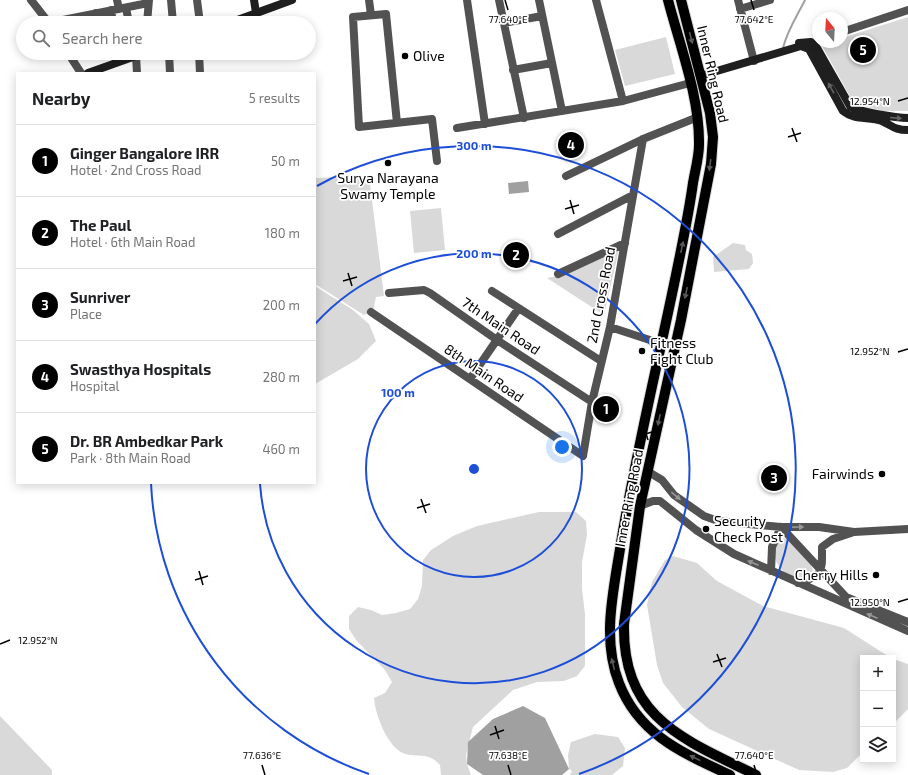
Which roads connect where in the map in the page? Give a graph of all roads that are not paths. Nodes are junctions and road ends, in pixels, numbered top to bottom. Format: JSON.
{"nodes":[{"id":1,"x":32,"y":0,"type":"edge"},
{"id":2,"x":117,"y":0,"type":"edge"},
{"id":3,"x":171,"y":0,"type":"edge"},
{"id":4,"x":198,"y":0,"type":"edge"},
{"id":5,"x":254,"y":0,"type":"edge"},
{"id":6,"x":292,"y":0,"type":"edge"},
{"id":7,"x":370,"y":0,"type":"edge"},
{"id":8,"x":467,"y":0,"type":"edge"},
{"id":9,"x":499,"y":0,"type":"edge"},
{"id":10,"x":539,"y":0,"type":"edge"},
{"id":11,"x":596,"y":0,"type":"edge"},
{"id":12,"x":668,"y":0,"type":"edge"},
{"id":13,"x":681,"y":0,"type":"edge"},
{"id":14,"x":738,"y":0,"type":"edge"},
{"id":15,"x":770,"y":0,"type":"edge"},
{"id":16,"x":149,"y":2,"type":"edge"},
{"id":17,"x":124,"y":7,"type":"edge"},
{"id":18,"x":740,"y":9,"type":"junction"},
{"id":19,"x":908,"y":10,"type":"edge"},
{"id":20,"x":256,"y":13,"type":"junction"},
{"id":21,"x":96,"y":14,"type":"joint"},
{"id":22,"x":371,"y":15,"type":"junction"},
{"id":23,"x":44,"y":16,"type":"edge"},
{"id":24,"x":91,"y":16,"type":"edge"},
{"id":25,"x":118,"y":16,"type":"edge"},
{"id":26,"x":147,"y":16,"type":"edge"},
{"id":27,"x":172,"y":16,"type":"edge"},
{"id":28,"x":199,"y":16,"type":"edge"},
{"id":29,"x":248,"y":16,"type":"edge"},
{"id":30,"x":542,"y":16,"type":"junction"},
{"id":31,"x":504,"y":23,"type":"junction"},
{"id":32,"x":848,"y":30,"type":"edge"},
{"id":33,"x":812,"y":43,"type":"edge"},
{"id":34,"x":817,"y":48,"type":"edge"},
{"id":35,"x":73,"y":60,"type":"edge"},
{"id":36,"x":125,"y":60,"type":"edge"},
{"id":37,"x":136,"y":60,"type":"edge"},
{"id":38,"x":169,"y":60,"type":"edge"},
{"id":39,"x":199,"y":60,"type":"edge"},
{"id":40,"x":754,"y":61,"type":"junction"},
{"id":41,"x":552,"y":63,"type":"junction"},
{"id":42,"x":514,"y":70,"type":"junction"},
{"id":43,"x":80,"y":72,"type":"edge"},
{"id":44,"x":91,"y":72,"type":"edge"},
{"id":45,"x":137,"y":72,"type":"edge"},
{"id":46,"x":170,"y":72,"type":"edge"},
{"id":47,"x":200,"y":72,"type":"edge"},
{"id":48,"x":700,"y":76,"type":"junction"},
{"id":49,"x":690,"y":83,"type":"junction"},
{"id":50,"x":623,"y":101,"type":"junction"},
{"id":51,"x":562,"y":111,"type":"junction"},
{"id":52,"x":698,"y":117,"type":"junction"},
{"id":53,"x":880,"y":117,"type":"junction"},
{"id":54,"x":524,"y":118,"type":"junction"},
{"id":55,"x":908,"y":118,"type":"edge"},
{"id":56,"x":397,"y":123,"type":"junction"},
{"id":57,"x":485,"y":124,"type":"junction"},
{"id":58,"x":457,"y":128,"type":"dead end"},
{"id":59,"x":908,"y":130,"type":"edge"},
{"id":60,"x":643,"y":139,"type":"junction"},
{"id":61,"x":437,"y":161,"type":"dead end"},
{"id":62,"x":566,"y":176,"type":"dead end"},
{"id":63,"x":633,"y":195,"type":"junction"},
{"id":64,"x":558,"y":234,"type":"dead end"},
{"id":65,"x":625,"y":243,"type":"junction"},
{"id":66,"x":558,"y":274,"type":"dead end"},
{"id":67,"x":492,"y":291,"type":"dead end"},
{"id":68,"x":390,"y":293,"type":"dead end"},
{"id":69,"x":518,"y":309,"type":"junction"},
{"id":70,"x":371,"y":312,"type":"dead end"},
{"id":71,"x":610,"y":327,"type":"junction"},
{"id":72,"x":496,"y":340,"type":"junction"},
{"id":73,"x":662,"y":344,"type":"junction"},
{"id":74,"x":601,"y":361,"type":"junction"},
{"id":75,"x":470,"y":379,"type":"junction"},
{"id":76,"x":592,"y":402,"type":"junction"},
{"id":77,"x":583,"y":456,"type":"joint"},
{"id":78,"x":647,"y":471,"type":"junction"},
{"id":79,"x":640,"y":506,"type":"junction"},
{"id":80,"x":780,"y":527,"type":"junction"},
{"id":81,"x":908,"y":529,"type":"edge"},
{"id":82,"x":854,"y":532,"type":"junction"},
{"id":83,"x":822,"y":570,"type":"junction"},
{"id":84,"x":771,"y":571,"type":"junction"},
{"id":85,"x":798,"y":583,"type":"junction"},
{"id":86,"x":908,"y":622,"type":"edge"},
{"id":87,"x":908,"y":631,"type":"edge"},
{"id":88,"x":730,"y":775,"type":"edge"},
{"id":89,"x":756,"y":775,"type":"edge"}],
"edges":[{"from":1,"to":23,"type":"street"},
{"from":2,"to":17,"type":"street"},
{"from":3,"to":27,"type":"street"},
{"from":4,"to":28,"type":"street"},
{"from":5,"to":20,"type":"street"},
{"from":6,"to":20,"type":"street"},
{"from":7,"to":22,"type":"street"},
{"from":8,"to":57,"type":"street"},
{"from":9,"to":31,"type":"street"},
{"from":10,"to":30,"type":"street"},
{"from":11,"to":50,"type":"street"},
{"from":12,"to":49,"type":"main road","name":"Inner Ring Road"},
{"from":13,"to":48,"type":"main road","name":"Inner Ring Road","one_way":true},
{"from":14,"to":18,"type":"street"},
{"from":15,"to":18,"type":"street"},
{"from":16,"to":17,"type":"street"},
{"from":16,"to":26,"type":"street"},
{"from":17,"to":21,"type":"street"},
{"from":17,"to":25,"type":"street"},
{"from":18,"to":40,"type":"street"},
{"from":19,"to":32,"type":"street"},
{"from":20,"to":29,"type":"street"},
{"from":21,"to":24,"type":"street"},
{"from":22,"to":56,"type":"street"},
{"from":22,"to":56,"type":"street"},
{"from":30,"to":31,"type":"street"},
{"from":30,"to":41,"type":"street"},
{"from":31,"to":42,"type":"street"},
{"from":33,"to":40,"type":"street"},
{"from":34,"to":53,"type":"street"},
{"from":35,"to":43,"type":"street"},
{"from":36,"to":44,"type":"street"},
{"from":37,"to":45,"type":"street"},
{"from":38,"to":46,"type":"street"},
{"from":39,"to":47,"type":"street"},
{"from":40,"to":48,"type":"street"},
{"from":41,"to":42,"type":"street"},
{"from":41,"to":51,"type":"street"},
{"from":42,"to":54,"type":"street"},
{"from":48,"to":78,"type":"main road","name":"Inner Ring Road","one_way":true},
{"from":49,"to":50,"type":"street"},
{"from":49,"to":52,"type":"main road","name":"Inner Ring Road"},
{"from":50,"to":51,"type":"street"},
{"from":51,"to":54,"type":"street"},
{"from":52,"to":60,"type":"street"},
{"from":73,"to":52,"type":"main road","name":"Inner Ring Road","one_way":true},
{"from":53,"to":55,"type":"street","one_way":true},
{"from":53,"to":59,"type":"street"},
{"from":54,"to":57,"type":"street"},
{"from":56,"to":61,"type":"street"},
{"from":57,"to":58,"type":"street"},
{"from":60,"to":62,"type":"street"},
{"from":60,"to":63,"type":"street","name":"2nd Cross Road"},
{"from":63,"to":64,"type":"street"},
{"from":63,"to":65,"type":"street","name":"2nd Cross Road"},
{"from":65,"to":66,"type":"street"},
{"from":65,"to":71,"type":"street","name":"2nd Cross Road"},
{"from":67,"to":69,"type":"street"},
{"from":68,"to":72,"type":"street","name":"7th Main Road"},
{"from":69,"to":72,"type":"street"},
{"from":69,"to":74,"type":"street"},
{"from":70,"to":75,"type":"street","name":"8th Main Road"},
{"from":71,"to":73,"type":"street"},
{"from":71,"to":74,"type":"street","name":"2nd Cross Road"},
{"from":72,"to":75,"type":"street"},
{"from":72,"to":76,"type":"street","name":"7th Main Road"},
{"from":88,"to":73,"type":"main road","name":"Inner Ring Road","one_way":true},
{"from":74,"to":76,"type":"street","name":"2nd Cross Road"},
{"from":75,"to":77,"type":"street","name":"8th Main Road"},
{"from":76,"to":77,"type":"street","name":"2nd Cross Road"},
{"from":78,"to":79,"type":"main road","name":"Inner Ring Road"},
{"from":78,"to":80,"type":"street","one_way":true},
{"from":84,"to":79,"type":"street","one_way":true},
{"from":79,"to":89,"type":"main road","name":"Inner Ring Road"},
{"from":80,"to":82,"type":"street","one_way":true},
{"from":80,"to":83,"type":"street"},
{"from":80,"to":84,"type":"street"},
{"from":81,"to":82,"type":"street"},
{"from":82,"to":83,"type":"street"},
{"from":83,"to":85,"type":"street"},
{"from":83,"to":86,"type":"street"},
{"from":84,"to":85,"type":"street"},
{"from":87,"to":85,"type":"street","one_way":true}]}
